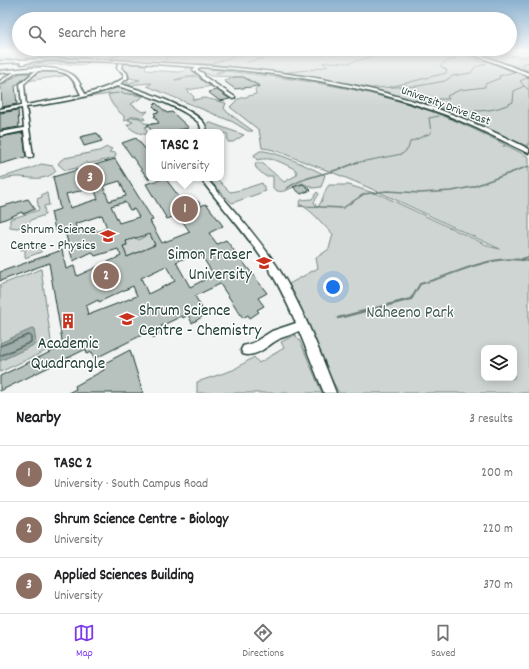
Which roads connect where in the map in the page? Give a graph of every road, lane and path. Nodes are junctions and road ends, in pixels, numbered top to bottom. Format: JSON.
{"nodes":[{"id":1,"x":121,"y":69,"type":"edge"},
{"id":2,"x":196,"y":69,"type":"edge"},
{"id":3,"x":230,"y":69,"type":"edge"},
{"id":4,"x":516,"y":69,"type":"edge"},
{"id":5,"x":37,"y":70,"type":"junction"},
{"id":6,"x":15,"y":71,"type":"junction"},
{"id":7,"x":0,"y":72,"type":"edge"},
{"id":8,"x":529,"y":74,"type":"edge"},
{"id":9,"x":0,"y":82,"type":"edge"},
{"id":10,"x":117,"y":85,"type":"junction"},
{"id":11,"x":124,"y":86,"type":"junction"},
{"id":12,"x":113,"y":87,"type":"junction"},
{"id":13,"x":83,"y":95,"type":"junction"},
{"id":14,"x":233,"y":98,"type":"dead end"},
{"id":15,"x":24,"y":106,"type":"junction"},
{"id":16,"x":0,"y":110,"type":"edge"},
{"id":17,"x":26,"y":129,"type":"junction"},
{"id":18,"x":203,"y":129,"type":"edge"},
{"id":19,"x":0,"y":134,"type":"edge"},
{"id":20,"x":529,"y":151,"type":"edge"},
{"id":21,"x":30,"y":156,"type":"dead end"},
{"id":22,"x":205,"y":181,"type":"edge"},
{"id":23,"x":301,"y":326,"type":"junction"},
{"id":24,"x":247,"y":350,"type":"dead end"},
{"id":25,"x":330,"y":393,"type":"edge"}],
"edges":[{"from":1,"to":10,"type":"street"},
{"from":2,"to":14,"type":"street"},
{"from":3,"to":20,"type":"street","name":"University Drive East"},
{"from":4,"to":8,"type":"main road"},
{"from":5,"to":6,"type":"street"},
{"from":5,"to":13,"type":"street"},
{"from":5,"to":15,"type":"street"},
{"from":6,"to":7,"type":"street"},
{"from":6,"to":9,"type":"street"},
{"from":10,"to":11,"type":"street"},
{"from":10,"to":12,"type":"street"},
{"from":11,"to":12,"type":"street"},
{"from":11,"to":18,"type":"street"},
{"from":12,"to":13,"type":"street"},
{"from":13,"to":15,"type":"street"},
{"from":15,"to":16,"type":"street"},
{"from":15,"to":17,"type":"street"},
{"from":17,"to":19,"type":"street"},
{"from":17,"to":21,"type":"street"},
{"from":22,"to":23,"type":"street"},
{"from":23,"to":24,"type":"street"},
{"from":23,"to":25,"type":"street"}]}
